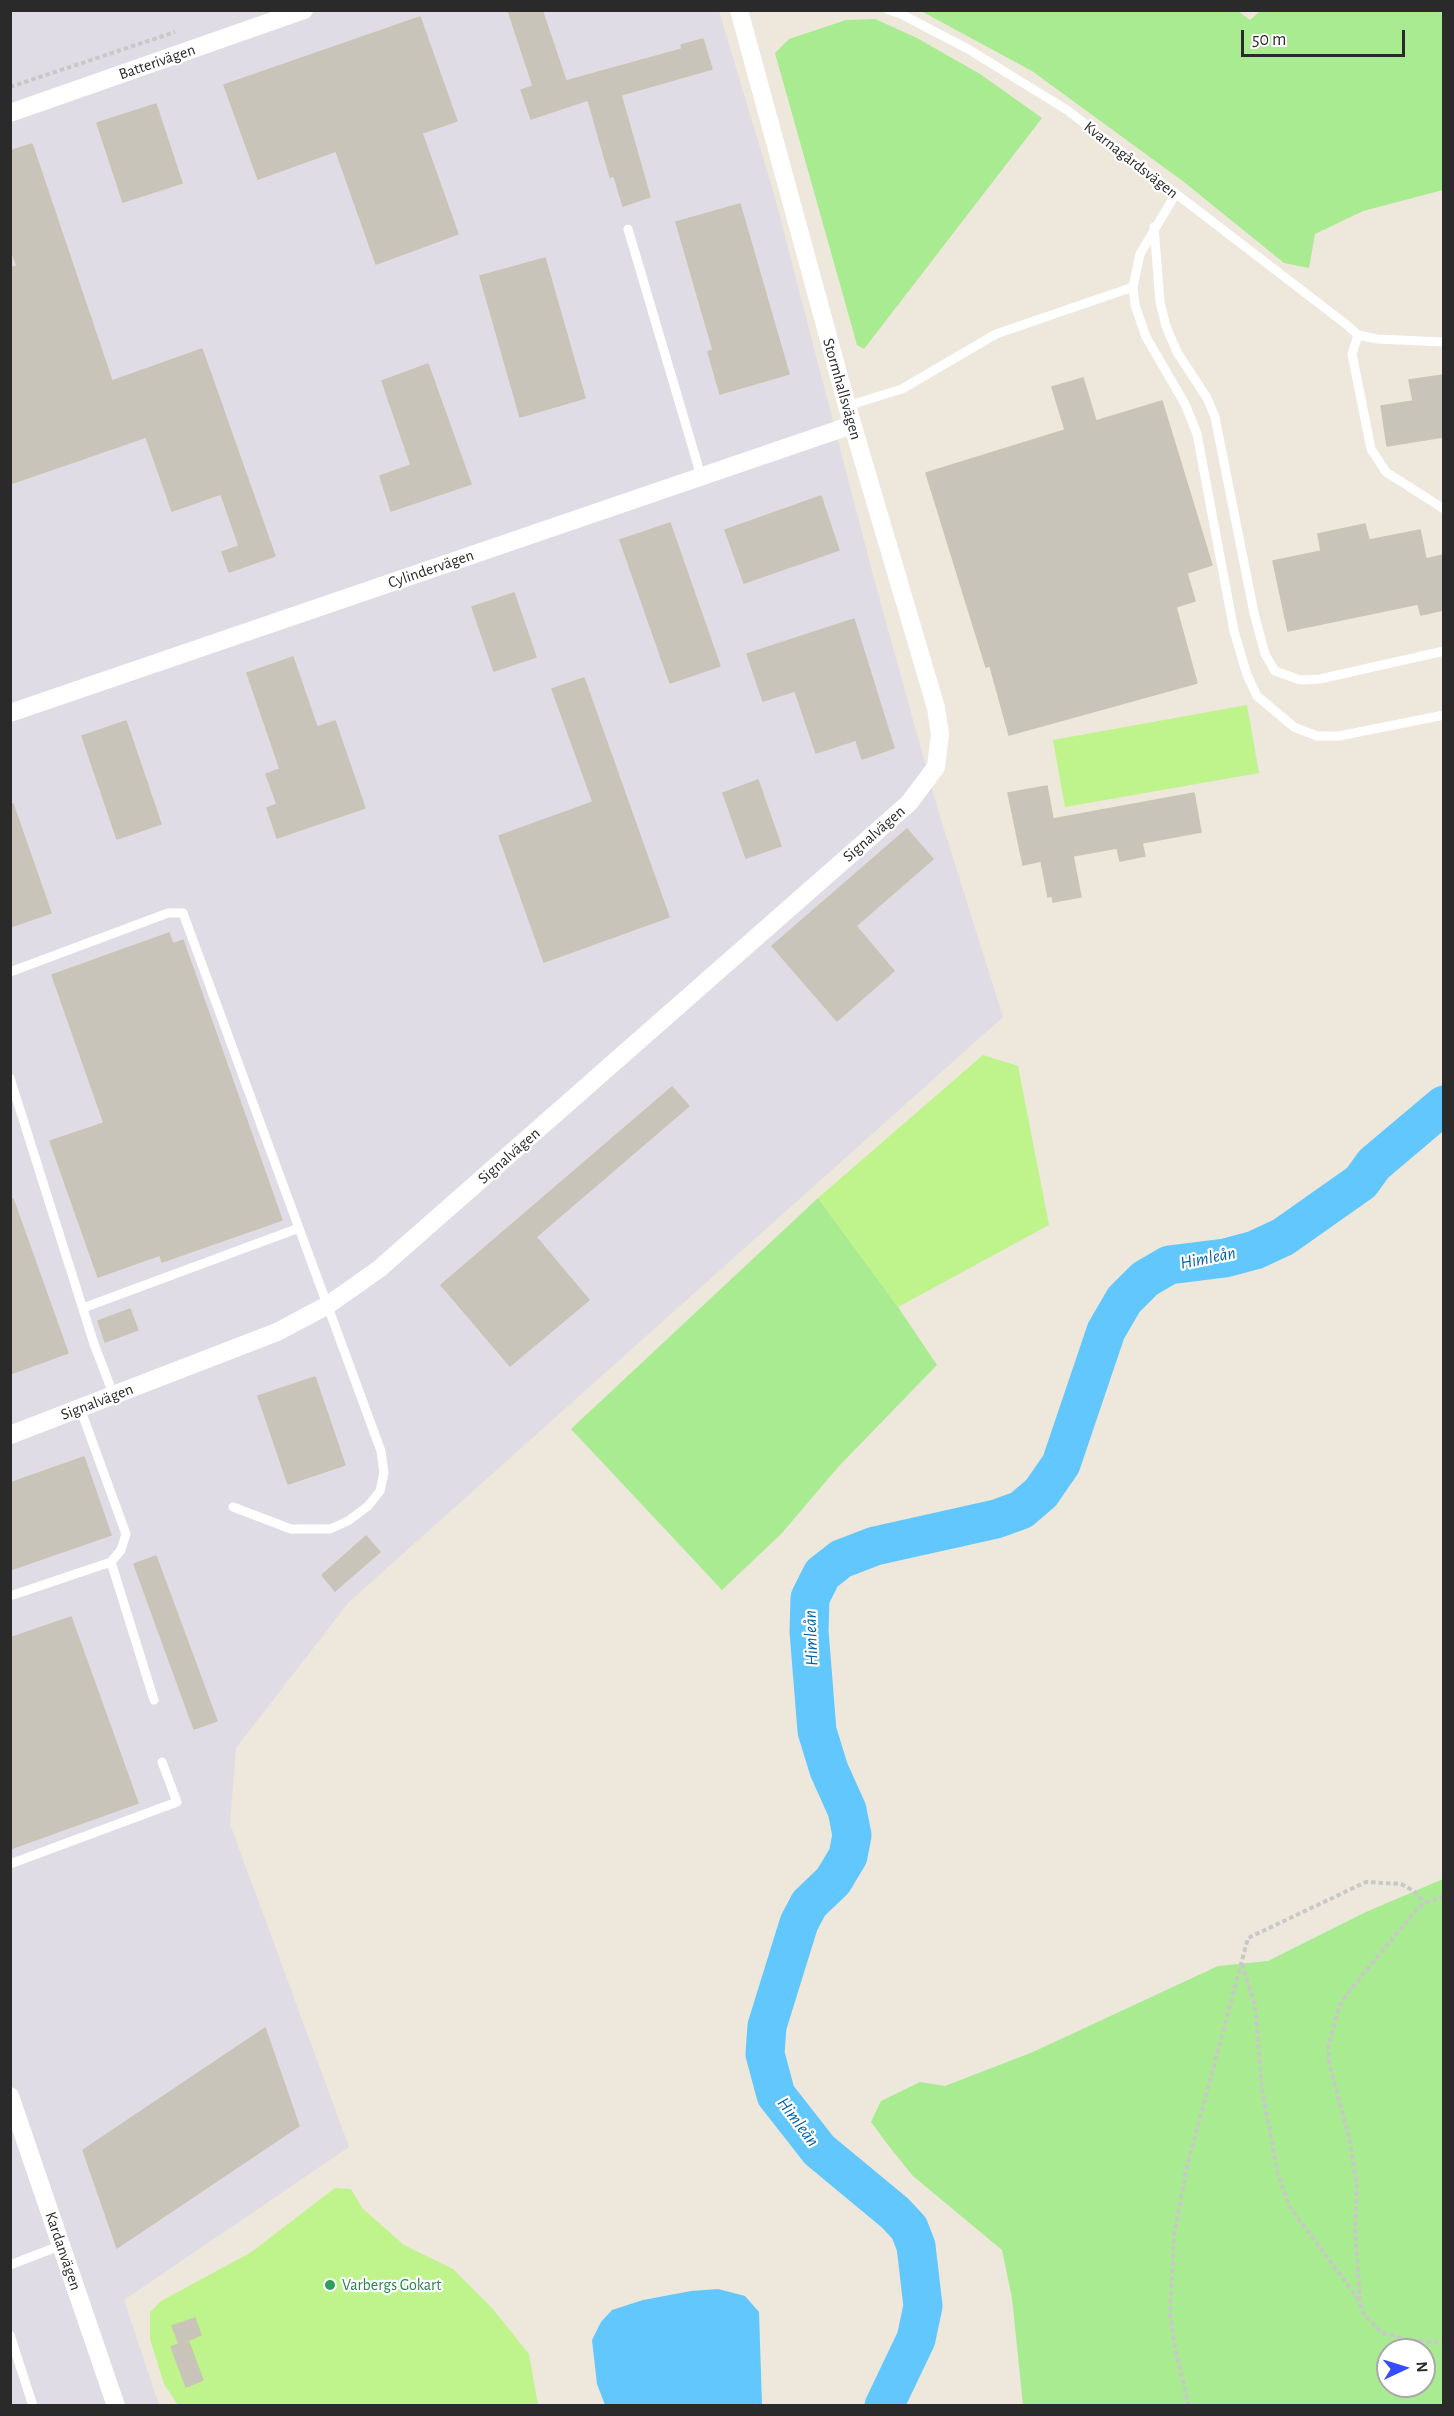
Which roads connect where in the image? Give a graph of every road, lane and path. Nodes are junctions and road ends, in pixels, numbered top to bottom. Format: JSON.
{"nodes":[{"id":1,"x":304,"y":10,"type":"edge"},
{"id":2,"x":888,"y":10,"type":"edge"},
{"id":3,"x":742,"y":12,"type":"edge"},
{"id":4,"x":184,"y":29,"type":"dead end"},
{"id":5,"x":10,"y":87,"type":"edge"},
{"id":6,"x":10,"y":113,"type":"edge"},
{"id":7,"x":1175,"y":195,"type":"junction"},
{"id":8,"x":1154,"y":227,"type":"junction"},
{"id":9,"x":628,"y":229,"type":"dead end"},
{"id":10,"x":1133,"y":287,"type":"junction"},
{"id":11,"x":1358,"y":335,"type":"junction"},
{"id":12,"x":1443,"y":342,"type":"edge"},
{"id":13,"x":846,"y":406,"type":"junction"},
{"id":14,"x":852,"y":425,"type":"junction"},
{"id":15,"x":701,"y":476,"type":"junction"},
{"id":16,"x":1443,"y":509,"type":"edge"},
{"id":17,"x":1443,"y":651,"type":"edge"},
{"id":18,"x":10,"y":712,"type":"edge"},
{"id":19,"x":1443,"y":715,"type":"edge"},
{"id":20,"x":936,"y":767,"type":"joint"},
{"id":21,"x":10,"y":972,"type":"edge"},
{"id":22,"x":10,"y":1078,"type":"edge"},
{"id":23,"x":299,"y":1228,"type":"junction"},
{"id":24,"x":328,"y":1305,"type":"junction"},
{"id":25,"x":82,"y":1308,"type":"junction"},
{"id":26,"x":114,"y":1395,"type":"junction"},
{"id":27,"x":80,"y":1408,"type":"junction"},
{"id":28,"x":10,"y":1435,"type":"edge"},
{"id":29,"x":233,"y":1508,"type":"dead end"},
{"id":30,"x":111,"y":1562,"type":"junction"},
{"id":31,"x":10,"y":1596,"type":"edge"},
{"id":32,"x":154,"y":1700,"type":"dead end"},
{"id":33,"x":162,"y":1762,"type":"dead end"},
{"id":34,"x":10,"y":1864,"type":"edge"},
{"id":35,"x":1443,"y":1896,"type":"edge"},
{"id":36,"x":1425,"y":1903,"type":"junction"},
{"id":37,"x":1242,"y":1964,"type":"junction"},
{"id":38,"x":10,"y":2096,"type":"edge"},
{"id":39,"x":14,"y":2115,"type":"edge"},
{"id":40,"x":62,"y":2246,"type":"junction"},
{"id":41,"x":10,"y":2265,"type":"edge"},
{"id":42,"x":1360,"y":2302,"type":"junction"},
{"id":43,"x":10,"y":2336,"type":"edge"},
{"id":44,"x":1443,"y":2343,"type":"edge"},
{"id":45,"x":33,"y":2406,"type":"edge"},
{"id":46,"x":116,"y":2406,"type":"edge"},
{"id":47,"x":1189,"y":2406,"type":"edge"}],
"edges":[{"from":1,"to":6,"type":"street","name":"Batterivägen"},
{"from":2,"to":7,"type":"lane","name":"Kvarnagårdsvägen"},
{"from":3,"to":13,"type":"street","name":"Stormhallsvägen"},
{"from":4,"to":5,"type":"path"},
{"from":7,"to":8,"type":"lane"},
{"from":7,"to":11,"type":"lane","name":"Kvarnagårdsvägen"},
{"from":8,"to":10,"type":"lane"},
{"from":8,"to":17,"type":"lane"},
{"from":9,"to":15,"type":"lane"},
{"from":10,"to":13,"type":"lane"},
{"from":10,"to":19,"type":"lane"},
{"from":11,"to":12,"type":"lane"},
{"from":11,"to":16,"type":"lane"},
{"from":13,"to":14,"type":"street","name":"Stormhallsvägen"},
{"from":14,"to":15,"type":"street","name":"Cylindervägen"},
{"from":14,"to":20,"type":"street","name":"Stormhallsvägen"},
{"from":15,"to":18,"type":"street","name":"Cylindervägen"},
{"from":20,"to":24,"type":"street","name":"Signalvägen"},
{"from":21,"to":23,"type":"lane"},
{"from":22,"to":25,"type":"lane"},
{"from":23,"to":24,"type":"lane"},
{"from":23,"to":25,"type":"lane"},
{"from":24,"to":26,"type":"street","name":"Signalvägen"},
{"from":24,"to":29,"type":"lane"},
{"from":25,"to":26,"type":"lane"},
{"from":26,"to":27,"type":"street","name":"Signalvägen"},
{"from":27,"to":28,"type":"street","name":"Signalvägen"},
{"from":27,"to":30,"type":"lane"},
{"from":30,"to":31,"type":"lane"},
{"from":30,"to":32,"type":"lane"},
{"from":33,"to":34,"type":"lane"},
{"from":35,"to":36,"type":"path"},
{"from":36,"to":37,"type":"path"},
{"from":36,"to":42,"type":"path"},
{"from":37,"to":42,"type":"path"},
{"from":37,"to":47,"type":"path"},
{"from":38,"to":39,"type":"street","name":"Kardanvägen"},
{"from":39,"to":40,"type":"street","name":"Kardanvägen"},
{"from":40,"to":41,"type":"lane"},
{"from":40,"to":46,"type":"street","name":"Kardanvägen"},
{"from":42,"to":44,"type":"path"},
{"from":43,"to":45,"type":"lane"}]}
